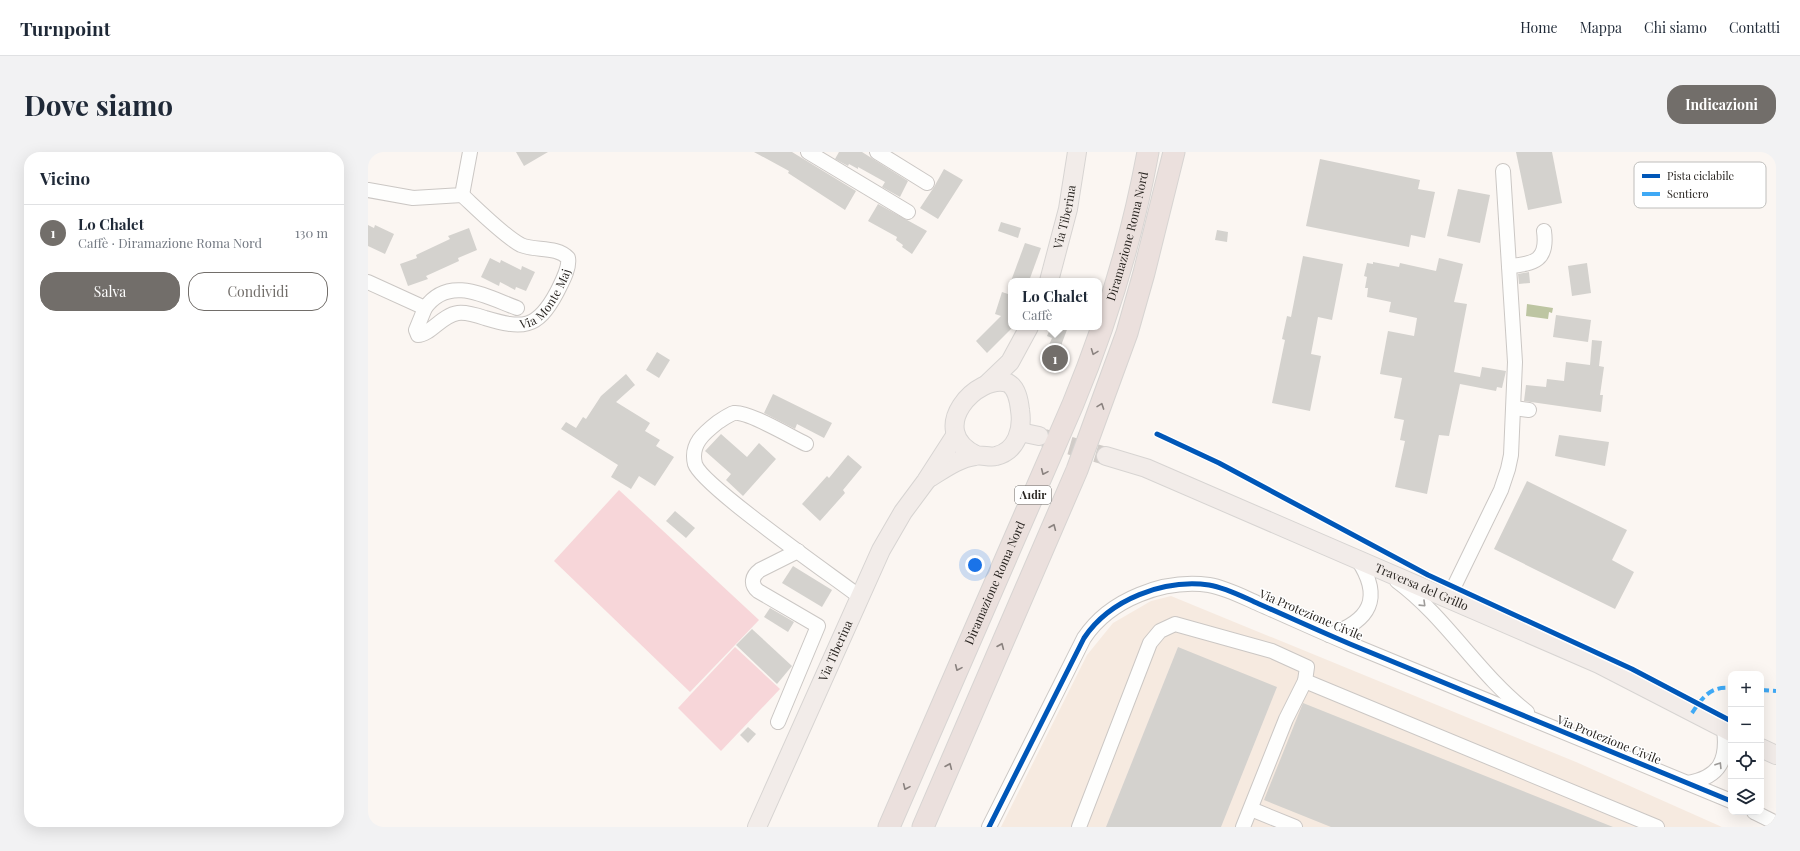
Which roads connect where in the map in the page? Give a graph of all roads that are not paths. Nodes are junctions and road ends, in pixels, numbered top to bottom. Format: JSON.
{"nodes":[{"id":1,"x":470,"y":152,"type":"edge"},
{"id":2,"x":808,"y":152,"type":"edge"},
{"id":3,"x":877,"y":152,"type":"edge"},
{"id":4,"x":1076,"y":152,"type":"edge"},
{"id":5,"x":1148,"y":152,"type":"edge"},
{"id":6,"x":1174,"y":152,"type":"edge"},
{"id":7,"x":1503,"y":171,"type":"dead end"},
{"id":8,"x":927,"y":183,"type":"dead end"},
{"id":9,"x":368,"y":190,"type":"edge"},
{"id":10,"x":462,"y":195,"type":"junction"},
{"id":11,"x":908,"y":212,"type":"dead end"},
{"id":12,"x":1544,"y":231,"type":"dead end"},
{"id":13,"x":1509,"y":266,"type":"junction"},
{"id":14,"x":1050,"y":278,"type":"edge"},
{"id":15,"x":368,"y":282,"type":"edge"},
{"id":16,"x":425,"y":308,"type":"junction"},
{"id":17,"x":517,"y":308,"type":"dead end"},
{"id":18,"x":1102,"y":327,"type":"edge"},
{"id":19,"x":1027,"y":330,"type":"edge"},
{"id":20,"x":1101,"y":330,"type":"edge"},
{"id":21,"x":1020,"y":344,"type":"junction"},
{"id":22,"x":988,"y":384,"type":"junction"},
{"id":23,"x":1015,"y":390,"type":"junction"},
{"id":24,"x":1514,"y":408,"type":"junction"},
{"id":25,"x":1529,"y":410,"type":"dead end"},
{"id":26,"x":1020,"y":432,"type":"junction"},
{"id":27,"x":955,"y":436,"type":"junction"},
{"id":28,"x":1039,"y":436,"type":"tunnel mouth"},
{"id":29,"x":806,"y":444,"type":"dead end"},
{"id":30,"x":976,"y":455,"type":"junction"},
{"id":31,"x":1106,"y":456,"type":"tunnel mouth"},
{"id":32,"x":926,"y":481,"type":"junction"},
{"id":33,"x":798,"y":551,"type":"junction"},
{"id":34,"x":1358,"y":560,"type":"junction"},
{"id":35,"x":1382,"y":570,"type":"junction"},
{"id":36,"x":860,"y":597,"type":"junction"},
{"id":37,"x":1448,"y":599,"type":"junction"},
{"id":38,"x":1329,"y":635,"type":"junction"},
{"id":39,"x":1305,"y":681,"type":"junction"},
{"id":40,"x":778,"y":722,"type":"dead end"},
{"id":41,"x":1541,"y":722,"type":"junction"},
{"id":42,"x":1728,"y":731,"type":"edge"},
{"id":43,"x":1764,"y":750,"type":"edge"},
{"id":44,"x":1776,"y":756,"type":"edge"},
{"id":45,"x":1688,"y":783,"type":"junction"},
{"id":46,"x":1728,"y":800,"type":"edge"},
{"id":47,"x":1251,"y":809,"type":"junction"},
{"id":48,"x":1760,"y":815,"type":"edge"},
{"id":49,"x":1776,"y":823,"type":"edge"},
{"id":50,"x":756,"y":827,"type":"edge"},
{"id":51,"x":889,"y":827,"type":"edge"},
{"id":52,"x":923,"y":827,"type":"edge"},
{"id":53,"x":989,"y":827,"type":"edge"},
{"id":54,"x":1078,"y":827,"type":"edge"},
{"id":55,"x":1243,"y":827,"type":"edge"},
{"id":56,"x":1295,"y":827,"type":"edge"},
{"id":57,"x":1657,"y":827,"type":"edge"}],
"edges":[{"from":1,"to":10,"type":"street"},
{"from":2,"to":11,"type":"street"},
{"from":3,"to":8,"type":"street"},
{"from":4,"to":14,"type":"main road","name":"Via Tiberina"},
{"from":5,"to":18,"type":"highway","name":"Diramazione Roma Nord","number":"A1dir","one_way":true},
{"from":52,"to":6,"type":"highway","name":"Diramazione Roma Nord","number":"A1dir","one_way":true},
{"from":7,"to":13,"type":"street"},
{"from":9,"to":10,"type":"street"},
{"from":10,"to":16,"type":"street","name":"Via Monte Maj"},
{"from":12,"to":13,"type":"street"},
{"from":13,"to":24,"type":"street"},
{"from":15,"to":16,"type":"street"},
{"from":16,"to":17,"type":"street","name":"Via Monte Maj"},
{"from":19,"to":21,"type":"main road","name":"Via Tiberina"},
{"from":20,"to":51,"type":"highway","name":"Diramazione Roma Nord","number":"A1dir","one_way":true},
{"from":21,"to":22,"type":"main road","name":"Via Tiberina"},
{"from":21,"to":23,"type":"main road","name":"Via Tiberina"},
{"from":22,"to":23,"type":"main road","name":"Via Tiberina"},
{"from":22,"to":27,"type":"main road","name":"Via Tiberina"},
{"from":23,"to":26,"type":"main road","name":"Via Tiberina"},
{"from":24,"to":25,"type":"street"},
{"from":24,"to":37,"type":"street"},
{"from":26,"to":28,"type":"main road"},
{"from":26,"to":30,"type":"main road","name":"Via Tiberina"},
{"from":27,"to":30,"type":"main road"},
{"from":27,"to":32,"type":"main road","name":"Via Tiberina"},
{"from":29,"to":33,"type":"street"},
{"from":30,"to":32,"type":"main road","name":"Via Tiberina"},
{"from":31,"to":34,"type":"main road","name":"Traversa del Grillo"},
{"from":32,"to":36,"type":"main road","name":"Via Tiberina"},
{"from":33,"to":36,"type":"street"},
{"from":33,"to":40,"type":"street"},
{"from":34,"to":35,"type":"main road","name":"Traversa del Grillo"},
{"from":34,"to":38,"type":"street"},
{"from":35,"to":37,"type":"main road","name":"Traversa del Grillo"},
{"from":35,"to":41,"type":"street","one_way":true},
{"from":36,"to":50,"type":"main road","name":"Via Tiberina"},
{"from":37,"to":42,"type":"main road","name":"Traversa del Grillo"},
{"from":38,"to":41,"type":"street","name":"Via Protezione Civile"},
{"from":38,"to":53,"type":"street","name":"Via Protezione Civile"},
{"from":39,"to":47,"type":"street"},
{"from":39,"to":54,"type":"street"},
{"from":39,"to":57,"type":"street"},
{"from":41,"to":45,"type":"street","name":"Via Protezione Civile"},
{"from":45,"to":42,"type":"street","one_way":true},
{"from":43,"to":44,"type":"main road"},
{"from":45,"to":46,"type":"street","name":"Via Protezione Civile"},
{"from":47,"to":55,"type":"street"},
{"from":47,"to":56,"type":"street"},
{"from":48,"to":49,"type":"street"}]}
